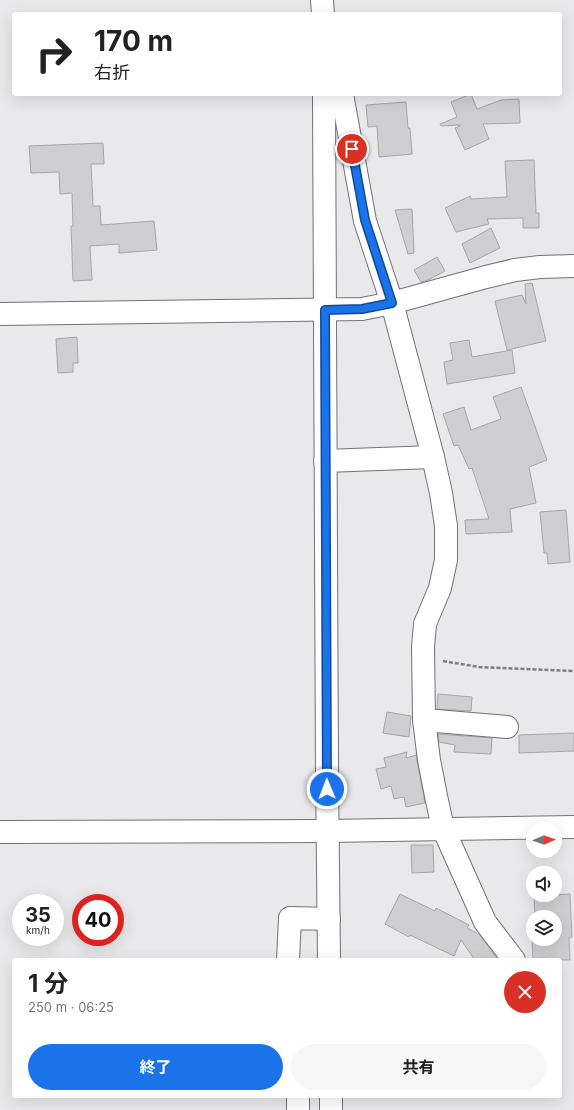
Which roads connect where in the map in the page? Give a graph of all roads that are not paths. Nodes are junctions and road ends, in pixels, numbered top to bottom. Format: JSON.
{"nodes":[{"id":1,"x":322,"y":0,"type":"edge"},
{"id":2,"x":323,"y":12,"type":"edge"},
{"id":3,"x":324,"y":96,"type":"edge"},
{"id":4,"x":342,"y":96,"type":"edge"},
{"id":5,"x":574,"y":266,"type":"edge"},
{"id":6,"x":392,"y":303,"type":"junction"},
{"id":7,"x":325,"y":310,"type":"junction"},
{"id":8,"x":0,"y":314,"type":"edge"},
{"id":9,"x":433,"y":456,"type":"junction"},
{"id":10,"x":326,"y":461,"type":"junction"},
{"id":11,"x":424,"y":720,"type":"junction"},
{"id":12,"x":507,"y":727,"type":"dead end"},
{"id":13,"x":574,"y":827,"type":"edge"},
{"id":14,"x":443,"y":828,"type":"junction"},
{"id":15,"x":328,"y":831,"type":"junction"},
{"id":16,"x":0,"y":832,"type":"edge"},
{"id":17,"x":329,"y":919,"type":"junction"},
{"id":18,"x":288,"y":958,"type":"edge"},
{"id":19,"x":329,"y":958,"type":"edge"},
{"id":20,"x":512,"y":958,"type":"edge"},
{"id":21,"x":298,"y":1098,"type":"edge"},
{"id":22,"x":331,"y":1098,"type":"edge"},
{"id":23,"x":298,"y":1110,"type":"edge"},
{"id":24,"x":331,"y":1110,"type":"edge"}],
"edges":[{"from":1,"to":2,"type":"street"},
{"from":3,"to":7,"type":"street"},
{"from":4,"to":6,"type":"street"},
{"from":5,"to":6,"type":"street"},
{"from":6,"to":7,"type":"street"},
{"from":6,"to":9,"type":"street"},
{"from":7,"to":8,"type":"street"},
{"from":7,"to":10,"type":"street"},
{"from":9,"to":10,"type":"street"},
{"from":9,"to":11,"type":"street"},
{"from":10,"to":15,"type":"street"},
{"from":11,"to":12,"type":"street"},
{"from":11,"to":14,"type":"street"},
{"from":13,"to":14,"type":"street"},
{"from":14,"to":15,"type":"street"},
{"from":14,"to":20,"type":"street"},
{"from":15,"to":16,"type":"street"},
{"from":15,"to":17,"type":"street"},
{"from":17,"to":18,"type":"street"},
{"from":17,"to":19,"type":"street"},
{"from":21,"to":23,"type":"street"},
{"from":22,"to":24,"type":"street"}]}
